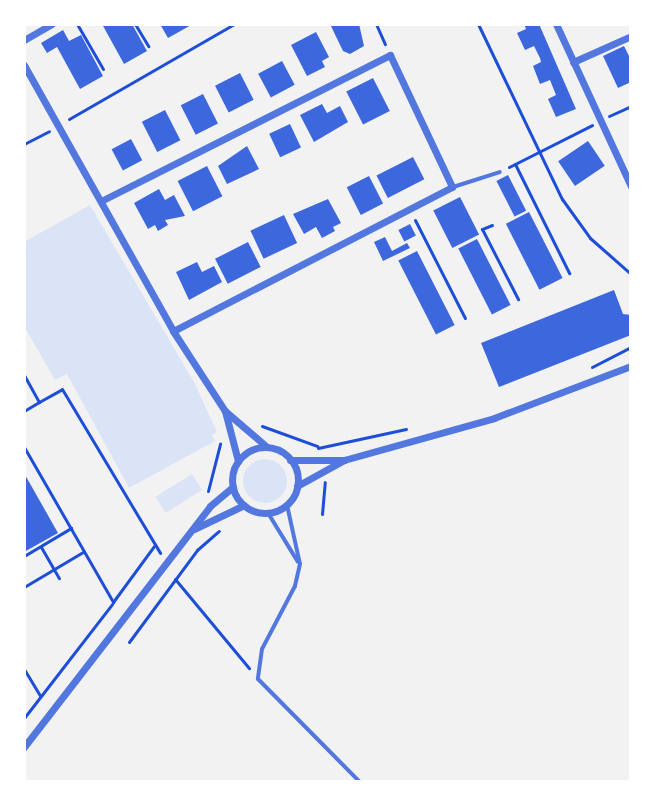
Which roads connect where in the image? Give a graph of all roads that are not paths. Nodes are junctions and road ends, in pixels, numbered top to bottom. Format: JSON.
{"nodes":[{"id":1,"x":52,"y":24,"type":"edge"},
{"id":2,"x":556,"y":24,"type":"edge"},
{"id":3,"x":631,"y":36,"type":"edge"},
{"id":4,"x":24,"y":40,"type":"edge"},
{"id":5,"x":573,"y":62,"type":"junction"},
{"id":6,"x":24,"y":65,"type":"edge"},
{"id":7,"x":500,"y":172,"type":"road end"},
{"id":8,"x":631,"y":186,"type":"edge"},
{"id":9,"x":452,"y":187,"type":"junction"},
{"id":10,"x":101,"y":201,"type":"junction"},
{"id":11,"x":173,"y":331,"type":"junction"},
{"id":12,"x":631,"y":366,"type":"edge"},
{"id":13,"x":225,"y":411,"type":"junction"},
{"id":14,"x":267,"y":447,"type":"junction"},
{"id":15,"x":290,"y":460,"type":"junction"},
{"id":16,"x":344,"y":460,"type":"junction"},
{"id":17,"x":238,"y":461,"type":"junction"},
{"id":18,"x":297,"y":486,"type":"junction"},
{"id":19,"x":233,"y":487,"type":"junction"},
{"id":20,"x":244,"y":505,"type":"junction"},
{"id":21,"x":287,"y":505,"type":"junction"},
{"id":22,"x":268,"y":513,"type":"junction"},
{"id":23,"x":192,"y":530,"type":"junction"},
{"id":24,"x":300,"y":564,"type":"junction"},
{"id":25,"x":24,"y":747,"type":"edge"},
{"id":26,"x":360,"y":782,"type":"edge"}],
"edges":[{"from":1,"to":4,"type":"street"},
{"from":2,"to":5,"type":"street"},
{"from":3,"to":5,"type":"street"},
{"from":5,"to":8,"type":"street"},
{"from":6,"to":10,"type":"street"},
{"from":7,"to":9,"type":"lane"},
{"from":9,"to":10,"type":"street"},
{"from":9,"to":11,"type":"street"},
{"from":10,"to":11,"type":"street"},
{"from":11,"to":13,"type":"street"},
{"from":12,"to":16,"type":"street"},
{"from":13,"to":14,"type":"street"},
{"from":13,"to":17,"type":"street"},
{"from":14,"to":15,"type":"street"},
{"from":14,"to":17,"type":"street"},
{"from":15,"to":16,"type":"street"},
{"from":15,"to":18,"type":"street"},
{"from":16,"to":18,"type":"street"},
{"from":17,"to":19,"type":"street"},
{"from":18,"to":21,"type":"street"},
{"from":19,"to":20,"type":"street"},
{"from":19,"to":23,"type":"street"},
{"from":20,"to":22,"type":"street"},
{"from":20,"to":23,"type":"street"},
{"from":21,"to":22,"type":"street"},
{"from":21,"to":24,"type":"lane"},
{"from":22,"to":24,"type":"lane"},
{"from":23,"to":25,"type":"street"},
{"from":24,"to":26,"type":"lane"}]}
